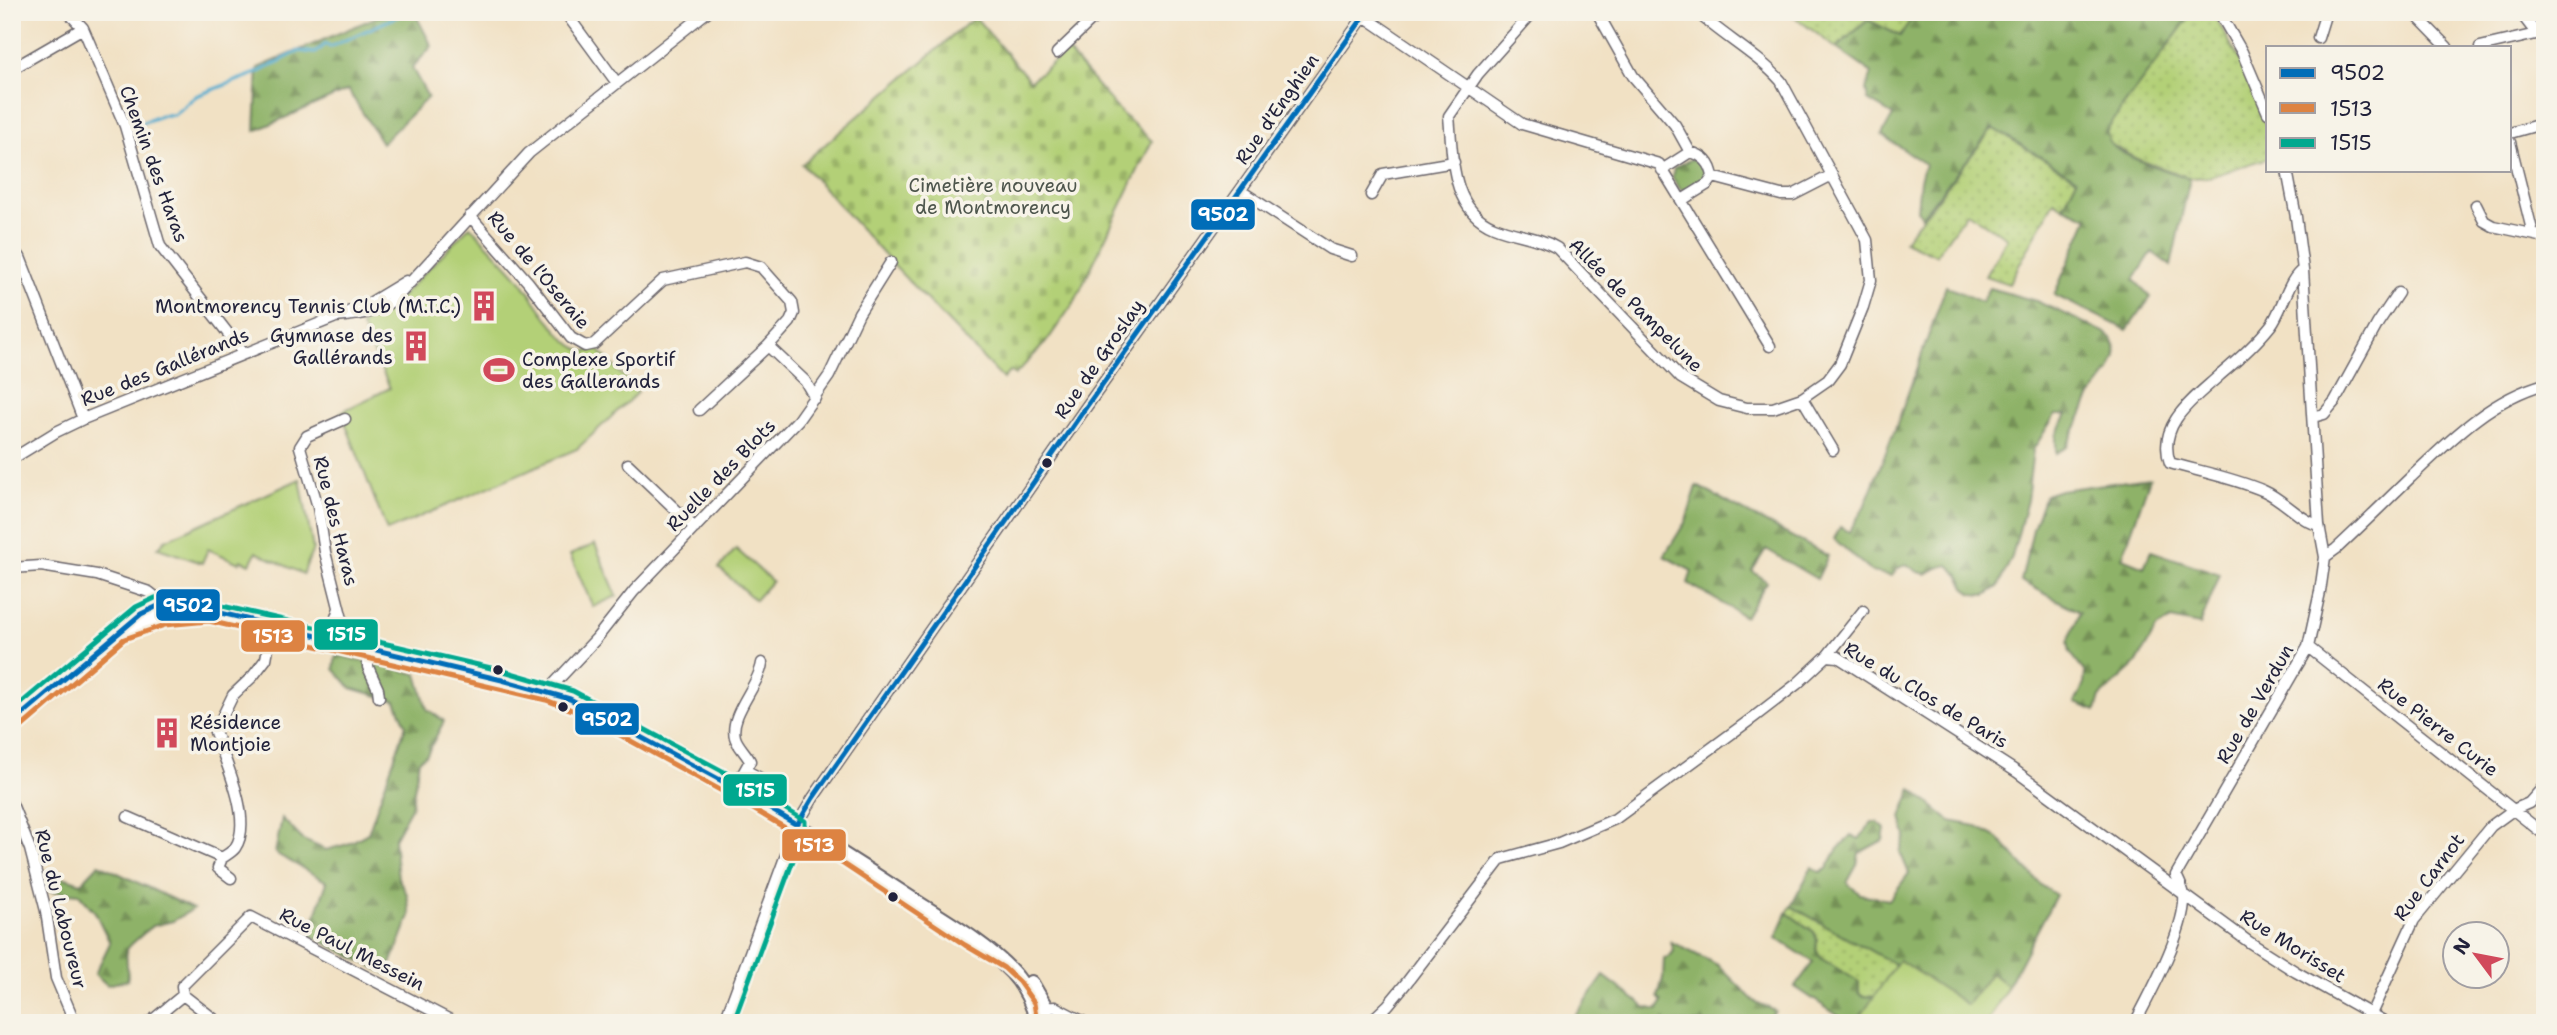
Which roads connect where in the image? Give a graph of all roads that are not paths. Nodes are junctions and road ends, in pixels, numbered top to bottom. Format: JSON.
{"nodes":[{"id":1,"x":68,"y":12,"type":"edge"},
{"id":2,"x":565,"y":12,"type":"edge"},
{"id":3,"x":707,"y":12,"type":"edge"},
{"id":4,"x":1100,"y":12,"type":"edge"},
{"id":5,"x":1533,"y":12,"type":"edge"},
{"id":6,"x":1597,"y":12,"type":"edge"},
{"id":7,"x":1697,"y":12,"type":"edge"},
{"id":8,"x":2219,"y":12,"type":"edge"},
{"id":9,"x":2326,"y":12,"type":"edge"},
{"id":10,"x":2413,"y":12,"type":"edge"},
{"id":11,"x":2519,"y":12,"type":"edge"},
{"id":12,"x":1363,"y":14,"type":"edge"},
{"id":13,"x":83,"y":28,"type":"junction"},
{"id":14,"x":2540,"y":32,"type":"edge"},
{"id":15,"x":2318,"y":38,"type":"dead end"},
{"id":16,"x":2446,"y":46,"type":"edge"},
{"id":17,"x":2484,"y":46,"type":"edge"},
{"id":18,"x":1058,"y":53,"type":"dead end"},
{"id":19,"x":12,"y":69,"type":"edge"},
{"id":20,"x":617,"y":83,"type":"junction"},
{"id":21,"x":1469,"y":88,"type":"junction"},
{"id":22,"x":2266,"y":108,"type":"edge"},
{"id":23,"x":2545,"y":123,"type":"edge"},
{"id":24,"x":2512,"y":132,"type":"edge"},
{"id":25,"x":2512,"y":150,"type":"edge"},
{"id":26,"x":1690,"y":152,"type":"junction"},
{"id":27,"x":1454,"y":162,"type":"junction"},
{"id":28,"x":1662,"y":170,"type":"junction"},
{"id":29,"x":2287,"y":172,"type":"edge"},
{"id":30,"x":1832,"y":175,"type":"junction"},
{"id":31,"x":1713,"y":177,"type":"junction"},
{"id":32,"x":1241,"y":191,"type":"junction"},
{"id":33,"x":1371,"y":195,"type":"dead end"},
{"id":34,"x":1682,"y":200,"type":"junction"},
{"id":35,"x":2476,"y":205,"type":"dead end"},
{"id":36,"x":470,"y":216,"type":"junction"},
{"id":37,"x":2533,"y":234,"type":"junction"},
{"id":38,"x":2545,"y":237,"type":"edge"},
{"id":39,"x":1352,"y":256,"type":"dead end"},
{"id":40,"x":20,"y":257,"type":"dead end"},
{"id":41,"x":891,"y":262,"type":"dead end"},
{"id":42,"x":2303,"y":270,"type":"junction"},
{"id":43,"x":2398,"y":293,"type":"dead end"},
{"id":44,"x":768,"y":346,"type":"junction"},
{"id":45,"x":1770,"y":346,"type":"dead end"},
{"id":46,"x":244,"y":354,"type":"junction"},
{"id":47,"x":2542,"y":387,"type":"edge"},
{"id":48,"x":815,"y":398,"type":"junction"},
{"id":49,"x":1802,"y":398,"type":"junction"},
{"id":50,"x":699,"y":410,"type":"dead end"},
{"id":51,"x":2313,"y":417,"type":"junction"},
{"id":52,"x":83,"y":419,"type":"junction"},
{"id":53,"x":345,"y":419,"type":"dead end"},
{"id":54,"x":1833,"y":450,"type":"dead end"},
{"id":55,"x":12,"y":459,"type":"edge"},
{"id":56,"x":628,"y":464,"type":"dead end"},
{"id":57,"x":2319,"y":525,"type":"junction"},
{"id":58,"x":695,"y":528,"type":"junction"},
{"id":59,"x":2325,"y":557,"type":"junction"},
{"id":60,"x":12,"y":568,"type":"edge"},
{"id":61,"x":162,"y":611,"type":"junction"},
{"id":62,"x":1863,"y":611,"type":"dead end"},
{"id":63,"x":272,"y":627,"type":"junction"},
{"id":64,"x":334,"y":641,"type":"junction"},
{"id":65,"x":2308,"y":647,"type":"junction"},
{"id":66,"x":368,"y":650,"type":"junction"},
{"id":67,"x":1827,"y":656,"type":"junction"},
{"id":68,"x":762,"y":663,"type":"dead end"},
{"id":69,"x":550,"y":692,"type":"junction"},
{"id":70,"x":379,"y":697,"type":"dead end"},
{"id":71,"x":12,"y":723,"type":"edge"},
{"id":72,"x":746,"y":770,"type":"junction"},
{"id":73,"x":768,"y":782,"type":"dead end"},
{"id":74,"x":2545,"y":785,"type":"edge"},
{"id":75,"x":735,"y":788,"type":"junction"},
{"id":76,"x":12,"y":804,"type":"edge"},
{"id":77,"x":2513,"y":810,"type":"junction"},
{"id":78,"x":128,"y":817,"type":"dead end"},
{"id":79,"x":797,"y":825,"type":"junction"},
{"id":80,"x":2545,"y":835,"type":"edge"},
{"id":81,"x":222,"y":858,"type":"junction"},
{"id":82,"x":231,"y":878,"type":"dead end"},
{"id":83,"x":2184,"y":894,"type":"junction"},
{"id":84,"x":183,"y":995,"type":"junction"},
{"id":85,"x":1039,"y":1013,"type":"edge"},
{"id":86,"x":2371,"y":1014,"type":"junction"},
{"id":87,"x":449,"y":1021,"type":"edge"},
{"id":88,"x":75,"y":1023,"type":"edge"},
{"id":89,"x":149,"y":1023,"type":"edge"},
{"id":90,"x":219,"y":1023,"type":"edge"},
{"id":91,"x":724,"y":1023,"type":"edge"},
{"id":92,"x":1046,"y":1023,"type":"edge"},
{"id":93,"x":1086,"y":1023,"type":"edge"},
{"id":94,"x":1369,"y":1023,"type":"edge"},
{"id":95,"x":2136,"y":1023,"type":"edge"},
{"id":96,"x":2387,"y":1023,"type":"edge"}],
"edges":[{"from":1,"to":13,"type":"street","name":"Chemin des Haras"},
{"from":2,"to":20,"type":"street"},
{"from":3,"to":20,"type":"street","name":"Rue des Gallérands"},
{"from":4,"to":18,"type":"street"},
{"from":5,"to":21,"type":"street","name":"Allée de Pampelune"},
{"from":6,"to":26,"type":"street"},
{"from":7,"to":30,"type":"street","name":"Allée de Pampelune"},
{"from":8,"to":22,"type":"street"},
{"from":9,"to":15,"type":"street"},
{"from":10,"to":16,"type":"street"},
{"from":11,"to":14,"type":"street"},
{"from":12,"to":21,"type":"street"},
{"from":12,"to":32,"type":"street","name":"Rue d'Enghien"},
{"from":13,"to":19,"type":"street"},
{"from":13,"to":46,"type":"street","name":"Chemin des Haras"},
{"from":14,"to":17,"type":"street"},
{"from":20,"to":36,"type":"street","name":"Rue des Gallérands"},
{"from":21,"to":27,"type":"street","name":"Allée de Pampelune"},
{"from":21,"to":28,"type":"street"},
{"from":23,"to":24,"type":"street"},
{"from":25,"to":37,"type":"street"},
{"from":26,"to":28,"type":"street"},
{"from":26,"to":31,"type":"street"},
{"from":27,"to":33,"type":"street"},
{"from":27,"to":49,"type":"street","name":"Allée de Pampelune"},
{"from":28,"to":34,"type":"street"},
{"from":29,"to":42,"type":"street","name":"Rue de Verdun"},
{"from":30,"to":31,"type":"street"},
{"from":30,"to":49,"type":"street","name":"Allée de Pampelune"},
{"from":31,"to":34,"type":"street"},
{"from":32,"to":39,"type":"street"},
{"from":32,"to":79,"type":"street","name":"Rue de Groslay"},
{"from":34,"to":45,"type":"street"},
{"from":35,"to":37,"type":"street"},
{"from":36,"to":44,"type":"street","name":"Rue de l'Oseraie"},
{"from":36,"to":46,"type":"street","name":"Rue des Gallérands"},
{"from":37,"to":38,"type":"street"},
{"from":40,"to":52,"type":"street"},
{"from":41,"to":48,"type":"street","name":"Ruelle des Blots"},
{"from":42,"to":51,"type":"street","name":"Rue de Verdun"},
{"from":42,"to":57,"type":"street"},
{"from":43,"to":51,"type":"street"},
{"from":44,"to":48,"type":"street"},
{"from":44,"to":50,"type":"street","name":"Rue de l'Oseraie"},
{"from":46,"to":52,"type":"street","name":"Rue des Gallérands"},
{"from":47,"to":59,"type":"street"},
{"from":48,"to":58,"type":"street","name":"Ruelle des Blots"},
{"from":49,"to":54,"type":"street"},
{"from":51,"to":57,"type":"street","name":"Rue de Verdun"},
{"from":52,"to":55,"type":"street","name":"Rue des Gallérands"},
{"from":53,"to":64,"type":"street","name":"Rue des Haras"},
{"from":56,"to":58,"type":"street"},
{"from":57,"to":59,"type":"street","name":"Rue de Verdun"},
{"from":58,"to":69,"type":"street","name":"Ruelle des Blots"},
{"from":59,"to":65,"type":"street","name":"Rue de Verdun"},
{"from":60,"to":61,"type":"street"},
{"from":61,"to":63,"type":"main road"},
{"from":61,"to":71,"type":"main road"},
{"from":62,"to":67,"type":"street"},
{"from":63,"to":64,"type":"main road"},
{"from":63,"to":81,"type":"street"},
{"from":64,"to":66,"type":"main road"},
{"from":65,"to":77,"type":"street","name":"Rue Pierre Curie"},
{"from":65,"to":83,"type":"street","name":"Rue de Verdun"},
{"from":66,"to":69,"type":"main road"},
{"from":66,"to":70,"type":"street"},
{"from":67,"to":83,"type":"street","name":"Rue du Clos de Paris"},
{"from":67,"to":94,"type":"street","name":"Rue du Clos de Paris"},
{"from":68,"to":72,"type":"street"},
{"from":69,"to":75,"type":"main road"},
{"from":72,"to":73,"type":"street"},
{"from":72,"to":75,"type":"street"},
{"from":74,"to":77,"type":"street","name":"Rue Carnot"},
{"from":75,"to":79,"type":"main road"},
{"from":76,"to":88,"type":"street","name":"Rue du Laboureur"},
{"from":77,"to":80,"type":"street","name":"Rue Pierre Curie"},
{"from":77,"to":86,"type":"street","name":"Rue Carnot"},
{"from":78,"to":81,"type":"street"},
{"from":79,"to":85,"type":"main road"},
{"from":79,"to":91,"type":"street","name":"Rue de Groslay"},
{"from":81,"to":82,"type":"street"},
{"from":83,"to":86,"type":"street","name":"Rue Morisset"},
{"from":83,"to":95,"type":"street","name":"Rue de Verdun"},
{"from":84,"to":87,"type":"street","name":"Rue Paul Messein"},
{"from":84,"to":89,"type":"street"},
{"from":84,"to":90,"type":"street"},
{"from":85,"to":92,"type":"main road"},
{"from":85,"to":93,"type":"street"},
{"from":86,"to":96,"type":"street","name":"Rue Morisset"}]}
